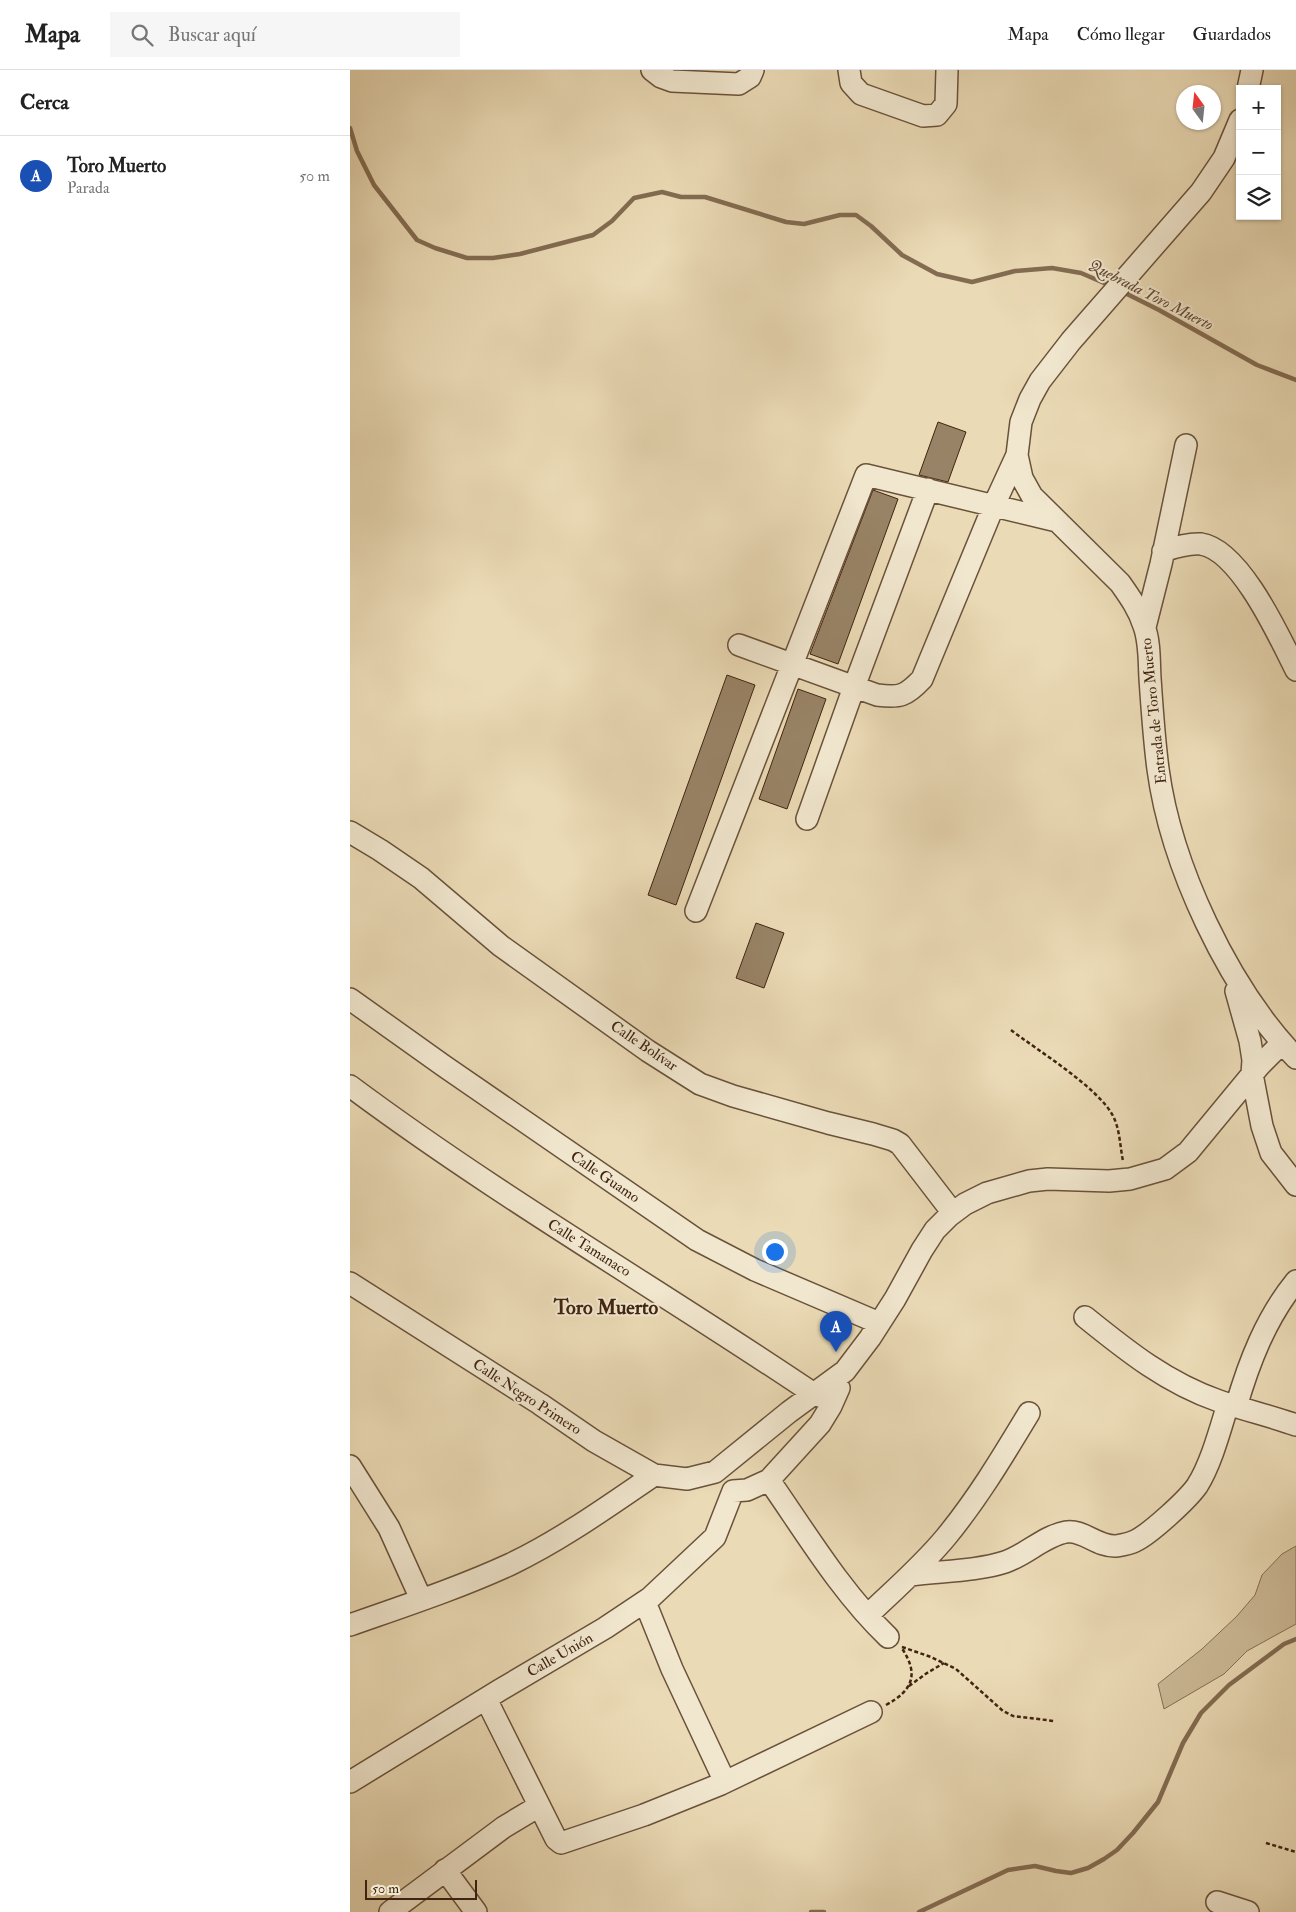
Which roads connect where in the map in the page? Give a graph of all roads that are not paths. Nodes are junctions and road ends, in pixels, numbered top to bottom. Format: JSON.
{"nodes":[{"id":1,"x":753,"y":70,"type":"edge"},
{"id":2,"x":849,"y":70,"type":"edge"},
{"id":3,"x":947,"y":70,"type":"edge"},
{"id":4,"x":1252,"y":70,"type":"edge"},
{"id":5,"x":652,"y":71,"type":"edge"},
{"id":6,"x":1249,"y":85,"type":"edge"},
{"id":7,"x":1236,"y":130,"type":"edge"},
{"id":8,"x":1186,"y":445,"type":"dead end"},
{"id":9,"x":1017,"y":455,"type":"junction"},
{"id":10,"x":928,"y":490,"type":"junction"},
{"id":11,"x":994,"y":505,"type":"junction"},
{"id":12,"x":1057,"y":521,"type":"junction"},
{"id":13,"x":1163,"y":551,"type":"junction"},
{"id":14,"x":1145,"y":627,"type":"junction"},
{"id":15,"x":739,"y":645,"type":"dead end"},
{"id":16,"x":792,"y":664,"type":"junction"},
{"id":17,"x":1296,"y":670,"type":"edge"},
{"id":18,"x":854,"y":687,"type":"junction"},
{"id":19,"x":807,"y":819,"type":"dead end"},
{"id":20,"x":350,"y":832,"type":"edge"},
{"id":21,"x":696,"y":911,"type":"dead end"},
{"id":22,"x":1218,"y":945,"type":"junction"},
{"id":23,"x":350,"y":999,"type":"edge"},
{"id":24,"x":1289,"y":1050,"type":"edge"},
{"id":25,"x":1252,"y":1074,"type":"junction"},
{"id":26,"x":350,"y":1086,"type":"edge"},
{"id":27,"x":1296,"y":1185,"type":"edge"},
{"id":28,"x":953,"y":1213,"type":"junction"},
{"id":29,"x":1296,"y":1281,"type":"edge"},
{"id":30,"x":350,"y":1283,"type":"edge"},
{"id":31,"x":1085,"y":1318,"type":"dead end"},
{"id":32,"x":879,"y":1323,"type":"junction"},
{"id":33,"x":824,"y":1397,"type":"junction"},
{"id":34,"x":1232,"y":1406,"type":"junction"},
{"id":35,"x":1029,"y":1413,"type":"dead end"},
{"id":36,"x":1296,"y":1425,"type":"edge"},
{"id":37,"x":350,"y":1466,"type":"edge"},
{"id":38,"x":715,"y":1472,"type":"junction"},
{"id":39,"x":654,"y":1475,"type":"junction"},
{"id":40,"x":769,"y":1480,"type":"junction"},
{"id":41,"x":733,"y":1491,"type":"junction"},
{"id":42,"x":911,"y":1574,"type":"junction"},
{"id":43,"x":421,"y":1600,"type":"junction"},
{"id":44,"x":645,"y":1602,"type":"junction"},
{"id":45,"x":868,"y":1615,"type":"junction"},
{"id":46,"x":350,"y":1626,"type":"edge"},
{"id":47,"x":894,"y":1642,"type":"road end"},
{"id":48,"x":486,"y":1699,"type":"junction"},
{"id":49,"x":871,"y":1712,"type":"road end"},
{"id":50,"x":350,"y":1782,"type":"edge"},
{"id":51,"x":725,"y":1782,"type":"junction"},
{"id":52,"x":539,"y":1806,"type":"junction"},
{"id":53,"x":445,"y":1870,"type":"junction"},
{"id":54,"x":1217,"y":1902,"type":"dead end"},
{"id":55,"x":390,"y":1912,"type":"edge"},
{"id":56,"x":476,"y":1912,"type":"edge"},
{"id":57,"x":1248,"y":1912,"type":"edge"}],
"edges":[{"from":1,"to":5,"type":"street"},
{"from":2,"to":3,"type":"street"},
{"from":4,"to":6,"type":"street"},
{"from":7,"to":9,"type":"street","name":"Entrada de Toro Muerto"},
{"from":8,"to":13,"type":"street"},
{"from":9,"to":11,"type":"street"},
{"from":9,"to":12,"type":"street","name":"Entrada de Toro Muerto"},
{"from":10,"to":11,"type":"street"},
{"from":10,"to":16,"type":"street"},
{"from":10,"to":18,"type":"street"},
{"from":11,"to":12,"type":"street"},
{"from":11,"to":18,"type":"street"},
{"from":12,"to":14,"type":"street","name":"Entrada de Toro Muerto"},
{"from":13,"to":14,"type":"street"},
{"from":13,"to":17,"type":"street"},
{"from":14,"to":22,"type":"street","name":"Entrada de Toro Muerto"},
{"from":15,"to":16,"type":"street"},
{"from":16,"to":18,"type":"street"},
{"from":16,"to":21,"type":"street"},
{"from":18,"to":19,"type":"street"},
{"from":20,"to":28,"type":"street","name":"Calle Bolívar"},
{"from":22,"to":24,"type":"street","name":"Entrada de Toro Muerto"},
{"from":22,"to":25,"type":"street"},
{"from":23,"to":32,"type":"street","name":"Calle Guamo"},
{"from":24,"to":25,"type":"street"},
{"from":25,"to":27,"type":"street"},
{"from":25,"to":28,"type":"street"},
{"from":26,"to":33,"type":"street","name":"Calle Tamanaco"},
{"from":28,"to":32,"type":"street"},
{"from":29,"to":34,"type":"street"},
{"from":30,"to":39,"type":"street","name":"Calle Negro Primero"},
{"from":31,"to":34,"type":"street"},
{"from":32,"to":33,"type":"street"},
{"from":33,"to":38,"type":"street"},
{"from":33,"to":40,"type":"street"},
{"from":34,"to":36,"type":"street"},
{"from":34,"to":42,"type":"street"},
{"from":35,"to":42,"type":"street"},
{"from":37,"to":43,"type":"street"},
{"from":38,"to":39,"type":"street","name":"Calle Negro Primero"},
{"from":38,"to":41,"type":"street"},
{"from":39,"to":43,"type":"street"},
{"from":40,"to":41,"type":"street"},
{"from":40,"to":45,"type":"street"},
{"from":41,"to":44,"type":"street","name":"Calle Unión"},
{"from":42,"to":45,"type":"street"},
{"from":43,"to":46,"type":"street"},
{"from":44,"to":48,"type":"street","name":"Calle Unión"},
{"from":44,"to":51,"type":"street"},
{"from":45,"to":47,"type":"street"},
{"from":48,"to":50,"type":"street","name":"Calle Unión"},
{"from":48,"to":52,"type":"street"},
{"from":49,"to":51,"type":"street"},
{"from":51,"to":52,"type":"street"},
{"from":52,"to":53,"type":"street"},
{"from":53,"to":55,"type":"street"},
{"from":53,"to":56,"type":"street"},
{"from":54,"to":57,"type":"street"}]}
